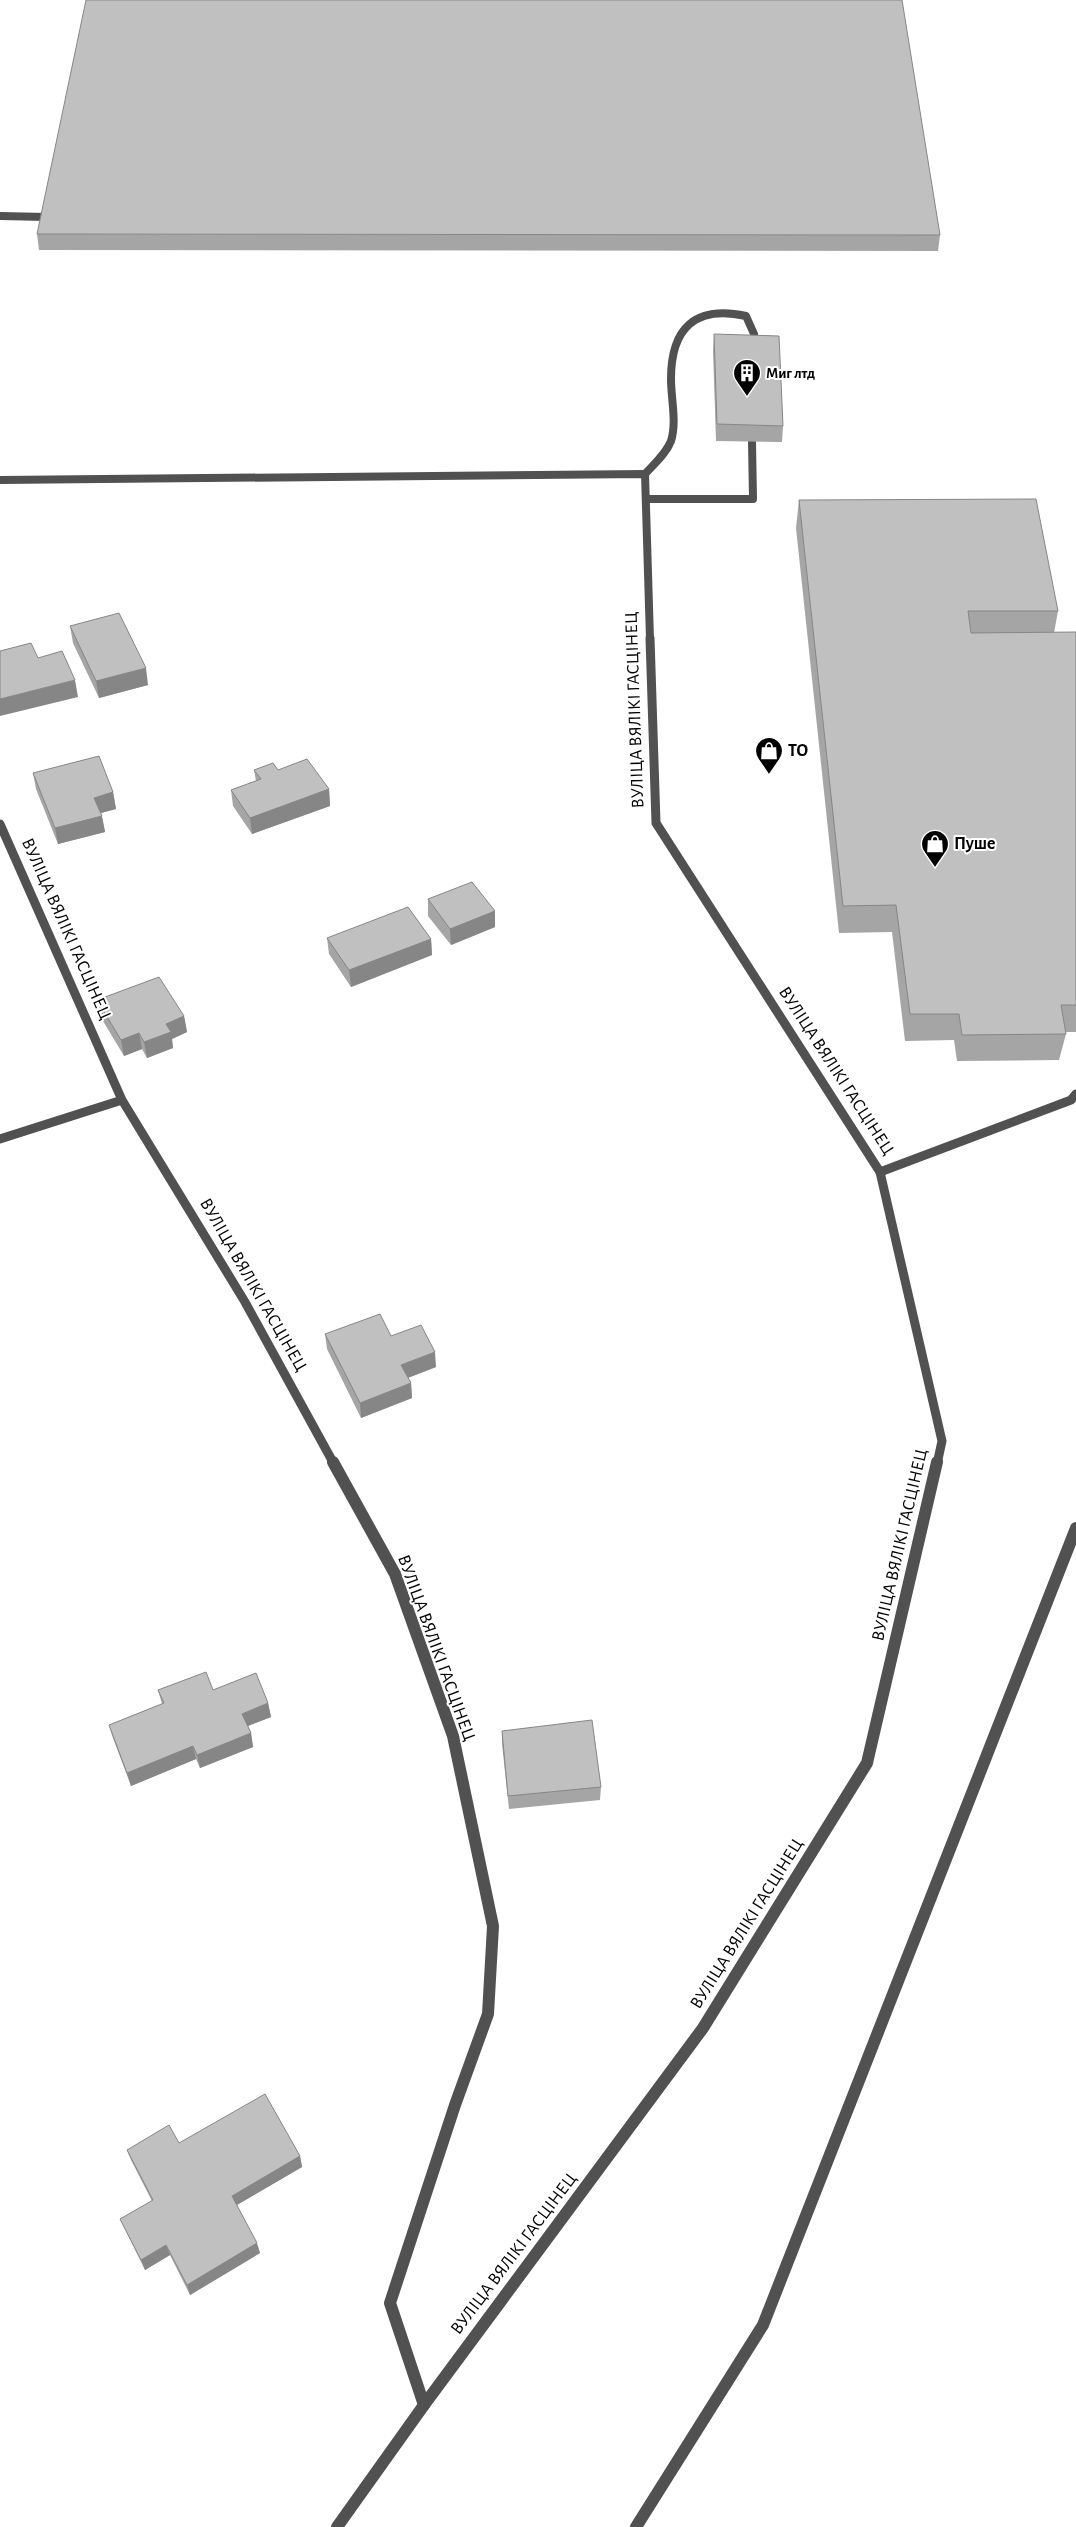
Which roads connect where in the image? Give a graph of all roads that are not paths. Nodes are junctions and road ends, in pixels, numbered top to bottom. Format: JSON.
{"nodes":[{"id":1,"x":0,"y":216,"type":"edge"},
{"id":2,"x":46,"y":217,"type":"edge"},
{"id":3,"x":756,"y":352,"type":"edge"},
{"id":4,"x":752,"y":442,"type":"edge"},
{"id":5,"x":645,"y":474,"type":"junction"},
{"id":6,"x":0,"y":480,"type":"edge"},
{"id":7,"x":646,"y":499,"type":"junction"},
{"id":8,"x":0,"y":824,"type":"edge"},
{"id":9,"x":1076,"y":1094,"type":"edge"},
{"id":10,"x":122,"y":1100,"type":"junction"},
{"id":11,"x":0,"y":1139,"type":"edge"},
{"id":12,"x":880,"y":1172,"type":"junction"},
{"id":13,"x":1076,"y":1528,"type":"edge"},
{"id":14,"x":424,"y":2405,"type":"junction"},
{"id":15,"x":336,"y":2527,"type":"edge"},
{"id":16,"x":636,"y":2527,"type":"edge"}],
"edges":[{"from":1,"to":2,"type":"street"},
{"from":3,"to":5,"type":"street"},
{"from":4,"to":7,"type":"street"},
{"from":5,"to":6,"type":"street"},
{"from":5,"to":7,"type":"street","name":"ВУЛІЦА ВЯЛІКІ ГАСЦІНЕЦ"},
{"from":7,"to":12,"type":"street","name":"ВУЛІЦА ВЯЛІКІ ГАСЦІНЕЦ"},
{"from":8,"to":10,"type":"street","name":"ВУЛІЦА ВЯЛІКІ ГАСЦІНЕЦ"},
{"from":9,"to":12,"type":"street"},
{"from":10,"to":11,"type":"street"},
{"from":10,"to":14,"type":"street","name":"ВУЛІЦА ВЯЛІКІ ГАСЦІНЕЦ"},
{"from":12,"to":14,"type":"street","name":"ВУЛІЦА ВЯЛІКІ ГАСЦІНЕЦ"},
{"from":13,"to":16,"type":"street"},
{"from":14,"to":15,"type":"street","name":"ВУЛІЦА ВЯЛІКІ ГАСЦІНЕЦ"}]}
